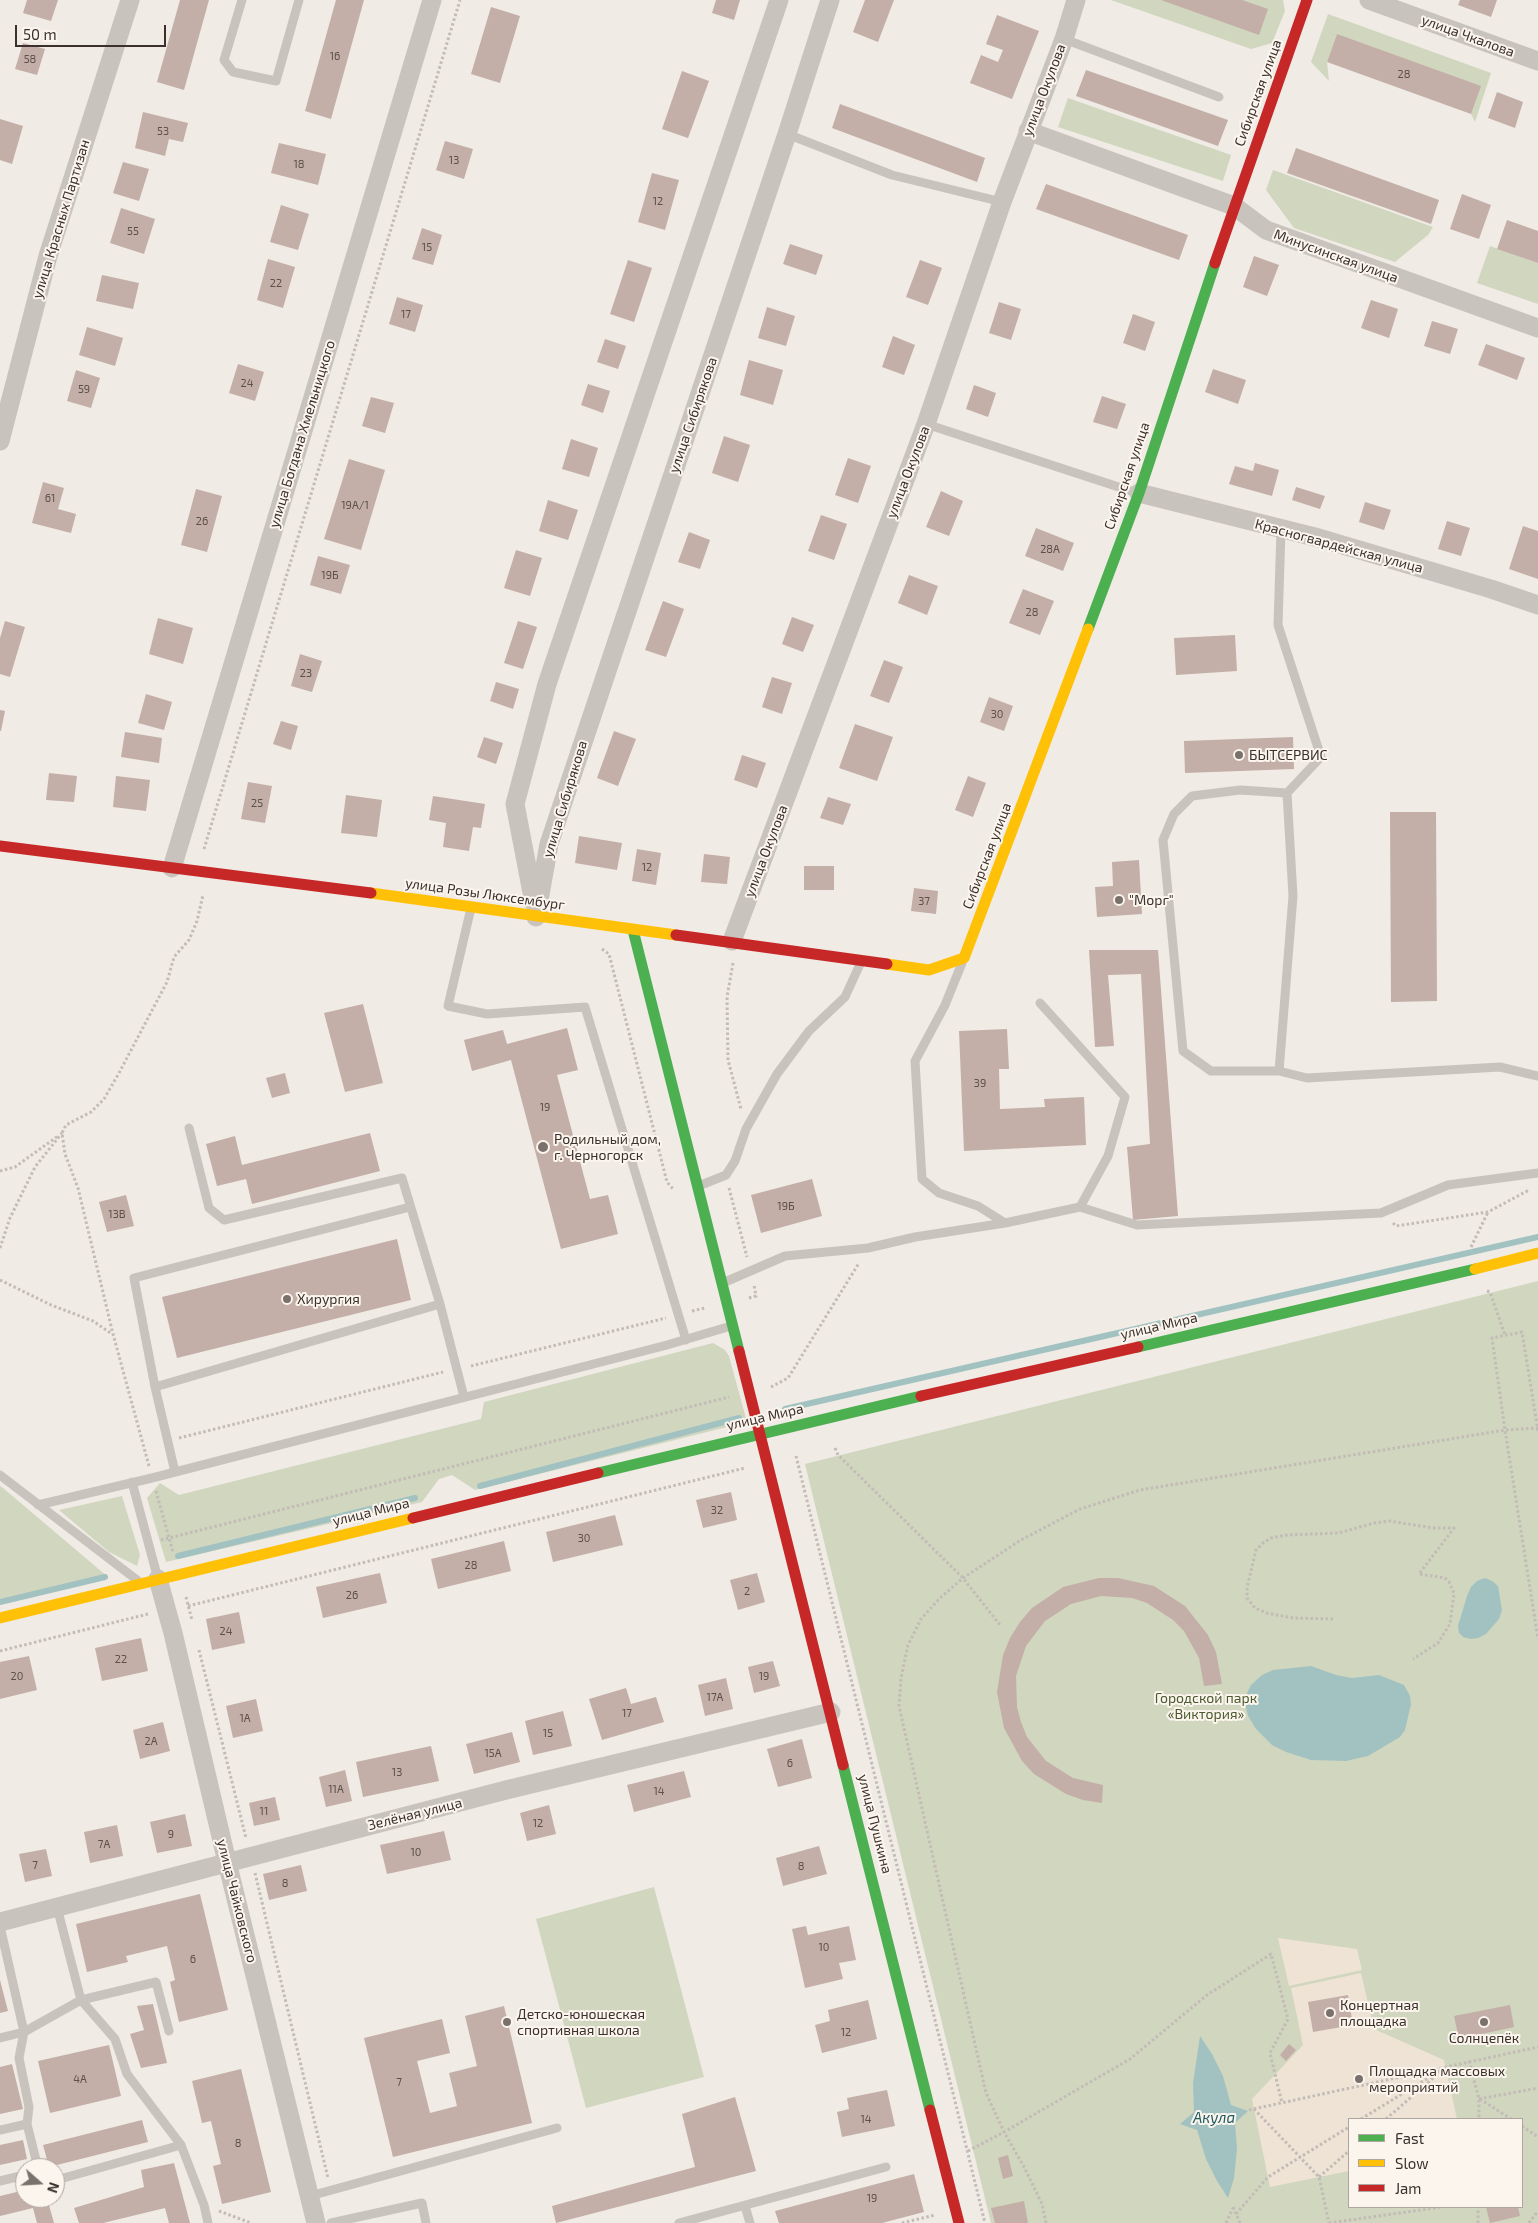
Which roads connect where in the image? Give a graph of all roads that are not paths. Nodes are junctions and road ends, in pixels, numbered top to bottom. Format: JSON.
{"nodes":[{"id":1,"x":130,"y":0,"type":"edge"},
{"id":2,"x":242,"y":0,"type":"edge"},
{"id":3,"x":299,"y":0,"type":"edge"},
{"id":4,"x":432,"y":0,"type":"edge"},
{"id":5,"x":779,"y":0,"type":"edge"},
{"id":6,"x":830,"y":0,"type":"edge"},
{"id":7,"x":1076,"y":0,"type":"edge"},
{"id":8,"x":1307,"y":0,"type":"edge"},
{"id":9,"x":1369,"y":0,"type":"edge"},
{"id":10,"x":1064,"y":39,"type":"junction"},
{"id":11,"x":1538,"y":61,"type":"edge"},
{"id":12,"x":1219,"y":97,"type":"dead end"},
{"id":13,"x":1028,"y":131,"type":"junction"},
{"id":14,"x":787,"y":134,"type":"junction"},
{"id":15,"x":1002,"y":202,"type":"junction"},
{"id":16,"x":1234,"y":206,"type":"junction"},
{"id":17,"x":1538,"y":328,"type":"edge"},
{"id":18,"x":926,"y":424,"type":"junction"},
{"id":19,"x":0,"y":441,"type":"edge"},
{"id":20,"x":1139,"y":493,"type":"junction"},
{"id":21,"x":1281,"y":530,"type":"junction"},
{"id":22,"x":1538,"y":605,"type":"edge"},
{"id":23,"x":1287,"y":793,"type":"junction"},
{"id":24,"x":0,"y":846,"type":"edge"},
{"id":25,"x":172,"y":868,"type":"junction"},
{"id":26,"x":472,"y":906,"type":"junction"},
{"id":27,"x":536,"y":917,"type":"junction"},
{"id":28,"x":633,"y":930,"type":"junction"},
{"id":29,"x":732,"y":941,"type":"junction"},
{"id":30,"x":964,"y":958,"type":"junction"},
{"id":31,"x":862,"y":960,"type":"junction"},
{"id":32,"x":1040,"y":1003,"type":"dead end"},
{"id":33,"x":1279,"y":1071,"type":"junction"},
{"id":34,"x":1538,"y":1076,"type":"edge"},
{"id":35,"x":189,"y":1128,"type":"dead end"},
{"id":36,"x":1538,"y":1173,"type":"edge"},
{"id":37,"x":698,"y":1186,"type":"junction"},
{"id":38,"x":410,"y":1206,"type":"junction"},
{"id":39,"x":1080,"y":1207,"type":"junction"},
{"id":40,"x":1005,"y":1223,"type":"junction"},
{"id":41,"x":1538,"y":1253,"type":"edge"},
{"id":42,"x":722,"y":1284,"type":"junction"},
{"id":43,"x":440,"y":1304,"type":"junction"},
{"id":44,"x":733,"y":1325,"type":"junction"},
{"id":45,"x":686,"y":1340,"type":"junction"},
{"id":46,"x":155,"y":1387,"type":"junction"},
{"id":47,"x":464,"y":1397,"type":"junction"},
{"id":48,"x":761,"y":1433,"type":"junction"},
{"id":49,"x":175,"y":1472,"type":"junction"},
{"id":50,"x":0,"y":1474,"type":"edge"},
{"id":51,"x":132,"y":1482,"type":"junction"},
{"id":52,"x":38,"y":1505,"type":"junction"},
{"id":53,"x":150,"y":1581,"type":"junction"},
{"id":54,"x":0,"y":1618,"type":"edge"},
{"id":55,"x":831,"y":1712,"type":"junction"},
{"id":56,"x":227,"y":1862,"type":"junction"},
{"id":57,"x":58,"y":1907,"type":"junction"},
{"id":58,"x":0,"y":1924,"type":"edge"},
{"id":59,"x":81,"y":2000,"type":"junction"},
{"id":60,"x":169,"y":2030,"type":"dead end"},
{"id":61,"x":24,"y":2032,"type":"junction"},
{"id":62,"x":0,"y":2038,"type":"edge"},
{"id":63,"x":27,"y":2124,"type":"junction"},
{"id":64,"x":557,"y":2128,"type":"dead end"},
{"id":65,"x":0,"y":2130,"type":"edge"},
{"id":66,"x":181,"y":2145,"type":"junction"},
{"id":67,"x":36,"y":2158,"type":"edge"},
{"id":68,"x":886,"y":2167,"type":"dead end"},
{"id":69,"x":15,"y":2178,"type":"edge"},
{"id":70,"x":65,"y":2178,"type":"edge"},
{"id":71,"x":0,"y":2181,"type":"edge"},
{"id":72,"x":310,"y":2196,"type":"junction"},
{"id":73,"x":745,"y":2206,"type":"junction"},
{"id":74,"x":208,"y":2223,"type":"edge"},
{"id":75,"x":316,"y":2223,"type":"edge"},
{"id":76,"x":331,"y":2223,"type":"edge"},
{"id":77,"x":426,"y":2223,"type":"edge"},
{"id":78,"x":679,"y":2223,"type":"edge"},
{"id":79,"x":750,"y":2223,"type":"edge"},
{"id":80,"x":959,"y":2223,"type":"edge"}],
"edges":[{"from":1,"to":19,"type":"street","name":"улица Красных Партизан"},
{"from":2,"to":3,"type":"lane"},
{"from":4,"to":25,"type":"street","name":"улица Богдана Хмельницкого"},
{"from":5,"to":27,"type":"street","name":"улица Сибирякова"},
{"from":6,"to":14,"type":"street","name":"улица Сибирякова"},
{"from":7,"to":10,"type":"street","name":"улица Окулова"},
{"from":8,"to":16,"type":"street","name":"Сибирская улица"},
{"from":9,"to":11,"type":"street","name":"улица Чкалова"},
{"from":10,"to":12,"type":"lane"},
{"from":10,"to":13,"type":"street","name":"улица Окулова"},
{"from":13,"to":15,"type":"street","name":"улица Окулова"},
{"from":13,"to":16,"type":"street","name":"Минусинская улица"},
{"from":14,"to":15,"type":"lane"},
{"from":14,"to":27,"type":"street","name":"улица Сибирякова"},
{"from":15,"to":18,"type":"street","name":"улица Окулова"},
{"from":16,"to":17,"type":"street","name":"Минусинская улица"},
{"from":16,"to":20,"type":"street","name":"Сибирская улица"},
{"from":18,"to":20,"type":"lane"},
{"from":18,"to":29,"type":"street","name":"улица Окулова"},
{"from":20,"to":21,"type":"street","name":"Красногвардейская улица"},
{"from":20,"to":30,"type":"street","name":"Сибирская улица"},
{"from":21,"to":22,"type":"street","name":"Красногвардейская улица"},
{"from":21,"to":23,"type":"lane"},
{"from":23,"to":33,"type":"lane"},
{"from":23,"to":33,"type":"lane"},
{"from":24,"to":25,"type":"street","name":"улица Розы Люксембург"},
{"from":25,"to":26,"type":"street","name":"улица Розы Люксембург"},
{"from":26,"to":27,"type":"street","name":"улица Розы Люксембург"},
{"from":26,"to":45,"type":"lane"},
{"from":27,"to":28,"type":"street","name":"улица Розы Люксембург"},
{"from":28,"to":29,"type":"street","name":"улица Розы Люксембург"},
{"from":28,"to":37,"type":"street","name":"улица Пушкина"},
{"from":29,"to":31,"type":"street","name":"улица Розы Люксембург"},
{"from":30,"to":31,"type":"street","name":"улица Розы Люксембург"},
{"from":30,"to":40,"type":"lane"},
{"from":31,"to":37,"type":"lane"},
{"from":32,"to":39,"type":"lane"},
{"from":33,"to":34,"type":"lane"},
{"from":35,"to":38,"type":"lane"},
{"from":36,"to":39,"type":"lane"},
{"from":37,"to":42,"type":"street","name":"улица Пушкина"},
{"from":38,"to":43,"type":"lane"},
{"from":38,"to":46,"type":"lane"},
{"from":39,"to":40,"type":"lane"},
{"from":40,"to":42,"type":"lane"},
{"from":41,"to":48,"type":"street","name":"улица Мира"},
{"from":42,"to":44,"type":"street","name":"улица Пушкина"},
{"from":43,"to":46,"type":"lane"},
{"from":43,"to":47,"type":"lane"},
{"from":44,"to":45,"type":"lane"},
{"from":44,"to":48,"type":"street","name":"улица Пушкина"},
{"from":45,"to":47,"type":"lane"},
{"from":46,"to":49,"type":"lane"},
{"from":47,"to":49,"type":"lane"},
{"from":48,"to":53,"type":"street","name":"улица Мира"},
{"from":48,"to":55,"type":"street","name":"улица Пушкина"},
{"from":49,"to":51,"type":"lane"},
{"from":50,"to":52,"type":"lane"},
{"from":51,"to":52,"type":"lane"},
{"from":51,"to":53,"type":"lane"},
{"from":52,"to":53,"type":"lane"},
{"from":53,"to":54,"type":"street","name":"улица Мира"},
{"from":53,"to":56,"type":"street","name":"улица Чайковского"},
{"from":55,"to":56,"type":"street","name":"Зелёная улица"},
{"from":55,"to":80,"type":"street","name":"улица Пушкина"},
{"from":56,"to":57,"type":"street","name":"Зелёная улица"},
{"from":56,"to":72,"type":"street","name":"улица Чайковского"},
{"from":57,"to":58,"type":"street","name":"Зелёная улица"},
{"from":57,"to":59,"type":"lane"},
{"from":58,"to":61,"type":"lane"},
{"from":59,"to":60,"type":"lane"},
{"from":59,"to":61,"type":"lane"},
{"from":59,"to":66,"type":"lane"},
{"from":61,"to":62,"type":"lane"},
{"from":61,"to":63,"type":"lane"},
{"from":63,"to":65,"type":"lane"},
{"from":63,"to":67,"type":"lane"},
{"from":64,"to":72,"type":"lane"},
{"from":66,"to":70,"type":"lane"},
{"from":66,"to":74,"type":"lane"},
{"from":68,"to":73,"type":"lane"},
{"from":69,"to":71,"type":"lane"},
{"from":72,"to":75,"type":"street","name":"улица Чайковского"},
{"from":73,"to":78,"type":"lane"},
{"from":73,"to":79,"type":"lane"},
{"from":76,"to":77,"type":"lane"}]}
